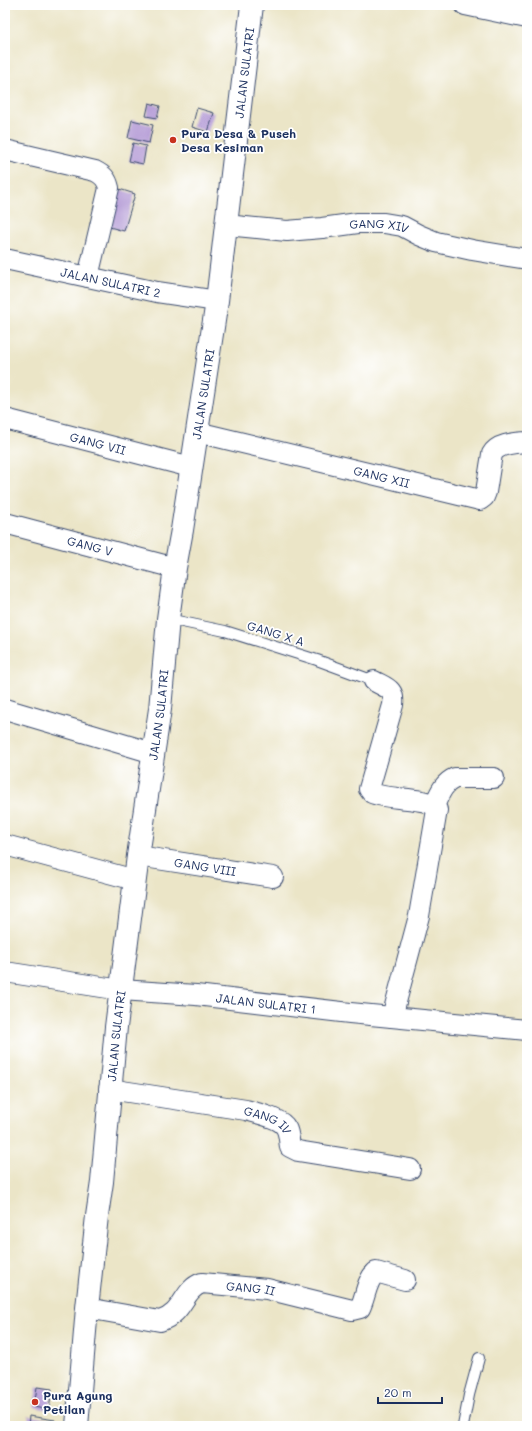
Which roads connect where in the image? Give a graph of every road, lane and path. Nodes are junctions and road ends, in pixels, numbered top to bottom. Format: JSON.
{"nodes":[{"id":1,"x":252,"y":5,"type":"edge"},
{"id":2,"x":465,"y":5,"type":"edge"},
{"id":3,"x":527,"y":18,"type":"edge"},
{"id":4,"x":5,"y":150,"type":"edge"},
{"id":5,"x":226,"y":225,"type":"junction"},
{"id":6,"x":5,"y":259,"type":"edge"},
{"id":7,"x":527,"y":259,"type":"edge"},
{"id":8,"x":88,"y":277,"type":"junction"},
{"id":9,"x":217,"y":301,"type":"junction"},
{"id":10,"x":5,"y":419,"type":"edge"},
{"id":11,"x":197,"y":432,"type":"junction"},
{"id":12,"x":527,"y":442,"type":"edge"},
{"id":13,"x":191,"y":467,"type":"junction"},
{"id":14,"x":5,"y":523,"type":"edge"},
{"id":15,"x":174,"y":568,"type":"junction"},
{"id":16,"x":168,"y":619,"type":"junction"},
{"id":17,"x":374,"y":682,"type":"joint"},
{"id":18,"x":5,"y":709,"type":"edge"},
{"id":19,"x":153,"y":753,"type":"junction"},
{"id":20,"x":494,"y":778,"type":"dead end"},
{"id":21,"x":434,"y":806,"type":"junction"},
{"id":22,"x":5,"y":845,"type":"edge"},
{"id":23,"x":138,"y":856,"type":"junction"},
{"id":24,"x":273,"y":878,"type":"dead end"},
{"id":25,"x":135,"y":880,"type":"junction"},
{"id":26,"x":5,"y":972,"type":"edge"},
{"id":27,"x":121,"y":990,"type":"junction"},
{"id":28,"x":392,"y":1017,"type":"junction"},
{"id":29,"x":527,"y":1030,"type":"edge"},
{"id":30,"x":109,"y":1090,"type":"junction"},
{"id":31,"x":410,"y":1169,"type":"dead end"},
{"id":32,"x":405,"y":1280,"type":"dead end"},
{"id":33,"x":87,"y":1308,"type":"junction"},
{"id":34,"x":479,"y":1358,"type":"dead end"},
{"id":35,"x":77,"y":1426,"type":"edge"},
{"id":36,"x":463,"y":1426,"type":"edge"}],
"edges":[{"from":1,"to":5,"type":"main road","name":"JALAN SULATRI"},
{"from":2,"to":3,"type":"street"},
{"from":4,"to":8,"type":"street"},
{"from":5,"to":7,"type":"street","name":"GANG XIV"},
{"from":5,"to":9,"type":"main road","name":"JALAN SULATRI"},
{"from":6,"to":8,"type":"street","name":"JALAN SULATRI 2"},
{"from":8,"to":9,"type":"street","name":"JALAN SULATRI 2"},
{"from":9,"to":11,"type":"main road","name":"JALAN SULATRI"},
{"from":10,"to":13,"type":"street","name":"GANG VII"},
{"from":11,"to":12,"type":"street","name":"GANG XII"},
{"from":11,"to":13,"type":"main road","name":"JALAN SULATRI"},
{"from":13,"to":15,"type":"main road","name":"JALAN SULATRI"},
{"from":14,"to":15,"type":"street","name":"GANG V"},
{"from":15,"to":16,"type":"main road","name":"JALAN SULATRI"},
{"from":16,"to":17,"type":"lane","name":"GANG X A"},
{"from":16,"to":19,"type":"main road","name":"JALAN SULATRI"},
{"from":17,"to":21,"type":"street"},
{"from":18,"to":19,"type":"street"},
{"from":19,"to":23,"type":"main road","name":"JALAN SULATRI"},
{"from":20,"to":21,"type":"street"},
{"from":21,"to":28,"type":"street"},
{"from":22,"to":25,"type":"street"},
{"from":23,"to":24,"type":"street","name":"GANG VIII"},
{"from":23,"to":25,"type":"main road","name":"JALAN SULATRI"},
{"from":25,"to":27,"type":"main road","name":"JALAN SULATRI"},
{"from":26,"to":27,"type":"street","name":"JALAN SULATRI 1"},
{"from":27,"to":28,"type":"street","name":"JALAN SULATRI 1"},
{"from":27,"to":30,"type":"main road","name":"JALAN SULATRI"},
{"from":28,"to":29,"type":"street","name":"JALAN SULATRI 1"},
{"from":30,"to":31,"type":"street","name":"GANG IV"},
{"from":30,"to":33,"type":"main road","name":"JALAN SULATRI"},
{"from":32,"to":33,"type":"street","name":"GANG II"},
{"from":33,"to":35,"type":"main road","name":"JALAN SULATRI"},
{"from":34,"to":36,"type":"lane"}]}
